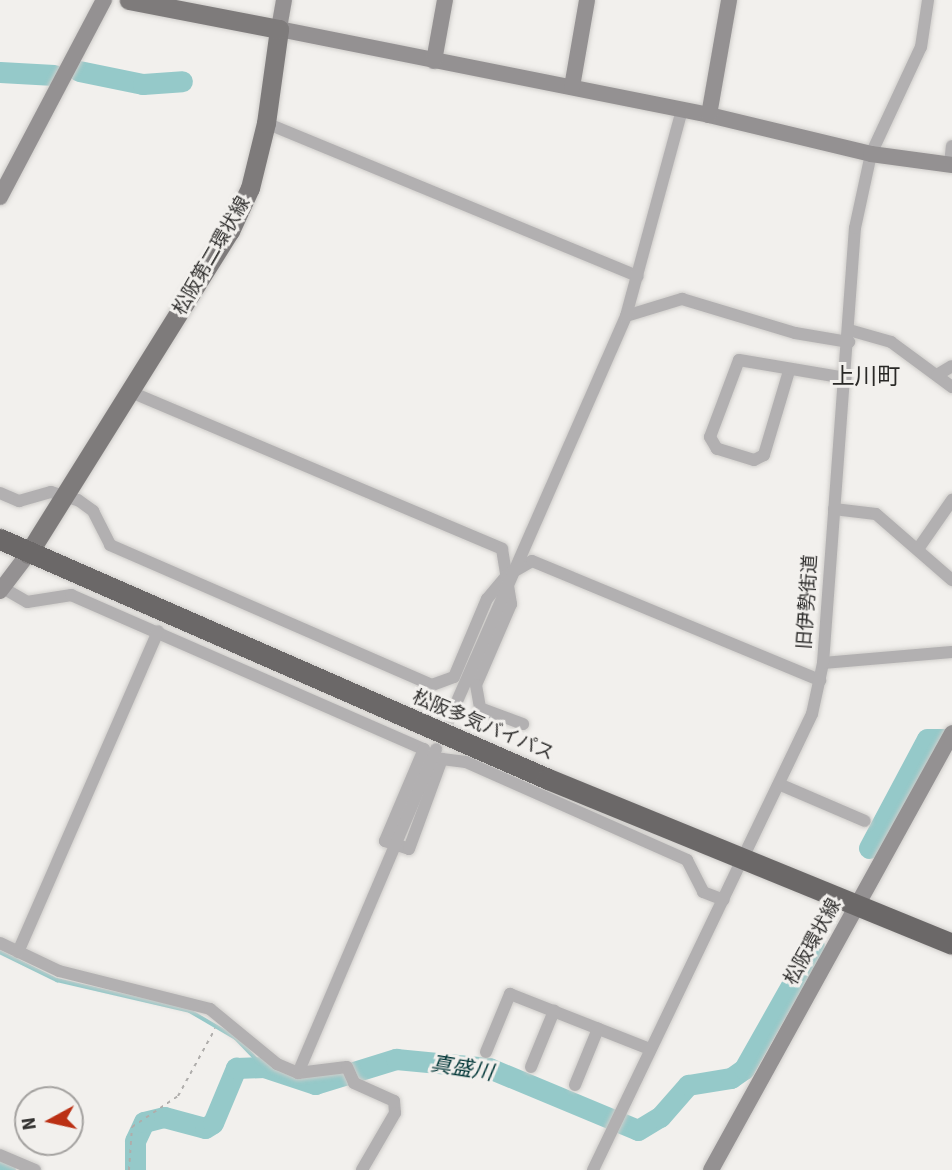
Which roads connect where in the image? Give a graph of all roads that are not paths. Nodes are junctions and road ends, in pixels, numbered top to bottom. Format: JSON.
{"nodes":[{"id":1,"x":104,"y":0,"type":"edge"},
{"id":2,"x":129,"y":0,"type":"edge"},
{"id":3,"x":284,"y":0,"type":"edge"},
{"id":4,"x":445,"y":0,"type":"edge"},
{"id":5,"x":587,"y":0,"type":"edge"},
{"id":6,"x":729,"y":0,"type":"edge"},
{"id":7,"x":928,"y":0,"type":"edge"},
{"id":8,"x":279,"y":29,"type":"junction"},
{"id":9,"x":435,"y":61,"type":"junction"},
{"id":10,"x":572,"y":87,"type":"junction"},
{"id":11,"x":682,"y":110,"type":"junction"},
{"id":12,"x":709,"y":115,"type":"junction"},
{"id":13,"x":266,"y":123,"type":"junction"},
{"id":14,"x":952,"y":146,"type":"edge"},
{"id":15,"x":871,"y":154,"type":"junction"},
{"id":16,"x":951,"y":164,"type":"edge"},
{"id":17,"x":0,"y":197,"type":"edge"},
{"id":18,"x":638,"y":276,"type":"junction"},
{"id":19,"x":626,"y":316,"type":"junction"},
{"id":20,"x":849,"y":336,"type":"junction"},
{"id":21,"x":952,"y":366,"type":"edge"},
{"id":22,"x":789,"y":370,"type":"junction"},
{"id":23,"x":937,"y":375,"type":"junction"},
{"id":24,"x":845,"y":379,"type":"junction"},
{"id":25,"x":952,"y":387,"type":"edge"},
{"id":26,"x":131,"y":392,"type":"junction"},
{"id":27,"x":0,"y":493,"type":"edge"},
{"id":28,"x":64,"y":494,"type":"junction"},
{"id":29,"x":952,"y":500,"type":"edge"},
{"id":30,"x":834,"y":509,"type":"junction"},
{"id":31,"x":0,"y":539,"type":"edge"},
{"id":32,"x":918,"y":549,"type":"junction"},
{"id":33,"x":28,"y":554,"type":"junction"},
{"id":34,"x":506,"y":576,"type":"junction"},
{"id":35,"x":952,"y":580,"type":"edge"},
{"id":36,"x":1,"y":589,"type":"edge"},
{"id":37,"x":158,"y":631,"type":"junction"},
{"id":38,"x":952,"y":652,"type":"edge"},
{"id":39,"x":823,"y":663,"type":"junction"},
{"id":40,"x":820,"y":680,"type":"junction"},
{"id":41,"x":458,"y":699,"type":"tunnel mouth"},
{"id":42,"x":523,"y":724,"type":"dead end"},
{"id":43,"x":952,"y":733,"type":"edge"},
{"id":44,"x":436,"y":749,"type":"tunnel mouth"},
{"id":45,"x":781,"y":785,"type":"junction"},
{"id":46,"x":864,"y":821,"type":"dead end"},
{"id":47,"x":396,"y":846,"type":"junction"},
{"id":48,"x":746,"y":856,"type":"junction"},
{"id":49,"x":724,"y":900,"type":"junction"},
{"id":50,"x":858,"y":904,"type":"junction"},
{"id":51,"x":929,"y":934,"type":"junction"},
{"id":52,"x":952,"y":934,"type":"edge"},
{"id":53,"x":0,"y":943,"type":"edge"},
{"id":54,"x":952,"y":944,"type":"edge"},
{"id":55,"x":18,"y":951,"type":"junction"},
{"id":56,"x":554,"y":1011,"type":"junction"},
{"id":57,"x":598,"y":1029,"type":"junction"},
{"id":58,"x":647,"y":1048,"type":"junction"},
{"id":59,"x":486,"y":1052,"type":"dead end"},
{"id":60,"x":531,"y":1067,"type":"dead end"},
{"id":61,"x":298,"y":1073,"type":"junction"},
{"id":62,"x":575,"y":1085,"type":"dead end"},
{"id":63,"x":0,"y":1155,"type":"edge"},
{"id":64,"x":35,"y":1170,"type":"edge"},
{"id":65,"x":362,"y":1170,"type":"edge"},
{"id":66,"x":593,"y":1170,"type":"edge"},
{"id":67,"x":711,"y":1170,"type":"edge"}],
"edges":[{"from":1,"to":17,"type":"street"},
{"from":2,"to":8,"type":"main road"},
{"from":3,"to":8,"type":"street"},
{"from":4,"to":9,"type":"street"},
{"from":5,"to":10,"type":"street"},
{"from":6,"to":12,"type":"street"},
{"from":7,"to":15,"type":"street","name":"旧伊勢街道"},
{"from":8,"to":9,"type":"street"},
{"from":8,"to":13,"type":"main road","name":"松阪第二環状線"},
{"from":9,"to":10,"type":"street"},
{"from":10,"to":11,"type":"street"},
{"from":11,"to":12,"type":"street"},
{"from":11,"to":18,"type":"street"},
{"from":12,"to":15,"type":"street"},
{"from":13,"to":18,"type":"street"},
{"from":13,"to":26,"type":"main road","name":"松阪第二環状線"},
{"from":14,"to":16,"type":"street"},
{"from":15,"to":16,"type":"street"},
{"from":15,"to":20,"type":"street","name":"旧伊勢街道"},
{"from":18,"to":19,"type":"street"},
{"from":19,"to":20,"type":"street"},
{"from":19,"to":34,"type":"street"},
{"from":20,"to":23,"type":"street"},
{"from":20,"to":24,"type":"street","name":"旧伊勢街道"},
{"from":21,"to":23,"type":"street"},
{"from":22,"to":22,"type":"street"},
{"from":22,"to":24,"type":"street"},
{"from":23,"to":25,"type":"street"},
{"from":24,"to":30,"type":"street","name":"旧伊勢街道"},
{"from":26,"to":28,"type":"main road","name":"松阪第二環状線"},
{"from":26,"to":34,"type":"street"},
{"from":27,"to":28,"type":"street"},
{"from":28,"to":33,"type":"main road","name":"松阪第二環状線"},
{"from":28,"to":34,"type":"street"},
{"from":29,"to":32,"type":"street"},
{"from":30,"to":32,"type":"street"},
{"from":30,"to":39,"type":"street","name":"旧伊勢街道"},
{"from":31,"to":33,"type":"highway","name":"松阪多気バイパス"},
{"from":32,"to":35,"type":"street"},
{"from":33,"to":36,"type":"street"},
{"from":33,"to":48,"type":"highway","name":"松阪多気バイパス"},
{"from":34,"to":40,"type":"street"},
{"from":34,"to":41,"type":"street"},
{"from":34,"to":42,"type":"street"},
{"from":36,"to":37,"type":"street"},
{"from":37,"to":47,"type":"street"},
{"from":37,"to":55,"type":"street"},
{"from":38,"to":39,"type":"street"},
{"from":39,"to":40,"type":"street","name":"旧伊勢街道"},
{"from":40,"to":45,"type":"street","name":"旧伊勢街道"},
{"from":43,"to":50,"type":"street","name":"松阪環状線"},
{"from":44,"to":47,"type":"street"},
{"from":45,"to":46,"type":"street"},
{"from":45,"to":48,"type":"street","name":"旧伊勢街道"},
{"from":47,"to":49,"type":"street"},
{"from":47,"to":61,"type":"street"},
{"from":48,"to":49,"type":"street","name":"旧伊勢街道"},
{"from":48,"to":50,"type":"highway","name":"松阪多気バイパス"},
{"from":49,"to":58,"type":"street","name":"旧伊勢街道"},
{"from":50,"to":51,"type":"highway","name":"松阪多気バイパス"},
{"from":50,"to":67,"type":"street","name":"松阪環状線"},
{"from":51,"to":52,"type":"main road"},
{"from":51,"to":54,"type":"highway","name":"松阪多気バイパス"},
{"from":53,"to":55,"type":"street"},
{"from":55,"to":61,"type":"street"},
{"from":56,"to":57,"type":"street"},
{"from":56,"to":59,"type":"street"},
{"from":56,"to":60,"type":"street"},
{"from":57,"to":58,"type":"street"},
{"from":57,"to":62,"type":"street"},
{"from":58,"to":66,"type":"street","name":"旧伊勢街道"},
{"from":61,"to":65,"type":"street"},
{"from":63,"to":64,"type":"street"}]}
